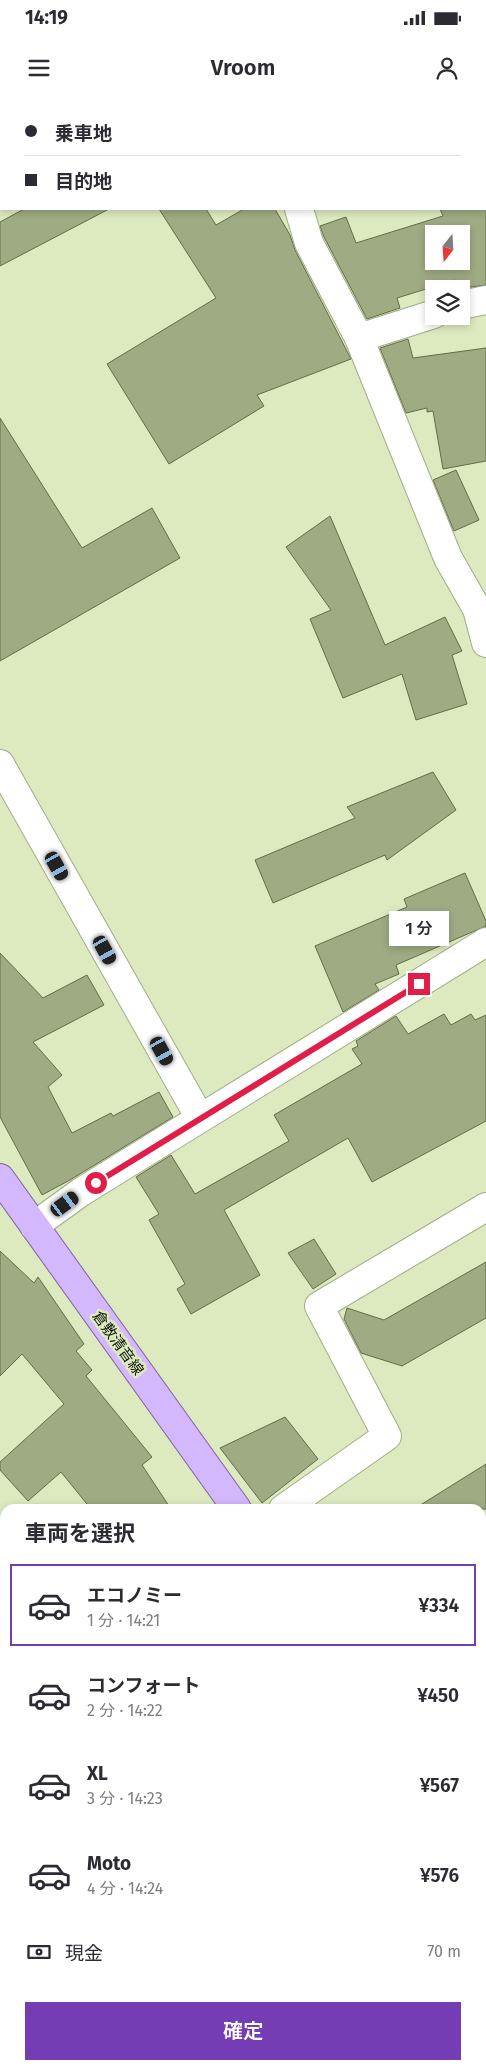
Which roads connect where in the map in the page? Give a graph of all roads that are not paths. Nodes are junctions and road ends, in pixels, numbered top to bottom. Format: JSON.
{"nodes":[{"id":1,"x":299,"y":210,"type":"edge"},
{"id":2,"x":486,"y":300,"type":"edge"},
{"id":3,"x":470,"y":303,"type":"edge"},
{"id":4,"x":425,"y":317,"type":"edge"},
{"id":5,"x":359,"y":338,"type":"junction"},
{"id":6,"x":486,"y":643,"type":"edge"},
{"id":7,"x":0,"y":764,"type":"edge"},
{"id":8,"x":486,"y":942,"type":"edge"},
{"id":9,"x":200,"y":1118,"type":"junction"},
{"id":10,"x":0,"y":1178,"type":"edge"},
{"id":11,"x":486,"y":1206,"type":"edge"},
{"id":12,"x":34,"y":1226,"type":"junction"},
{"id":13,"x":233,"y":1504,"type":"edge"},
{"id":14,"x":290,"y":1504,"type":"edge"}],
"edges":[{"from":1,"to":5,"type":"street"},
{"from":2,"to":3,"type":"street"},
{"from":4,"to":5,"type":"street"},
{"from":5,"to":6,"type":"street"},
{"from":7,"to":9,"type":"street"},
{"from":8,"to":9,"type":"street"},
{"from":9,"to":12,"type":"street"},
{"from":10,"to":12,"type":"main road","name":"倉敷清音線"},
{"from":11,"to":14,"type":"street"},
{"from":12,"to":13,"type":"main road","name":"倉敷清音線"}]}
